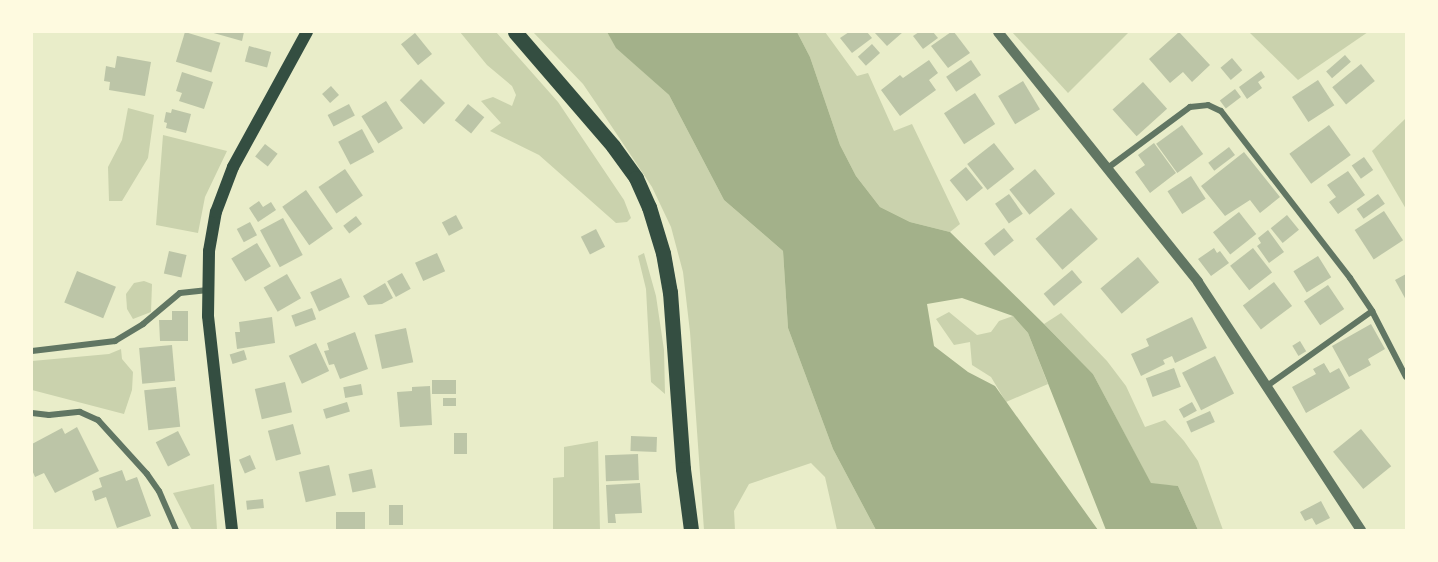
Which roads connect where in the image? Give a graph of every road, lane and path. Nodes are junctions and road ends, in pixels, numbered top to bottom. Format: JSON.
{"nodes":[{"id":1,"x":307,"y":32,"type":"edge"},
{"id":2,"x":515,"y":32,"type":"edge"},
{"id":3,"x":998,"y":32,"type":"edge"},
{"id":4,"x":1109,"y":168,"type":"junction"},
{"id":5,"x":208,"y":290,"type":"junction"},
{"id":6,"x":1372,"y":310,"type":"junction"},
{"id":7,"x":32,"y":351,"type":"edge"},
{"id":8,"x":1407,"y":377,"type":"edge"},
{"id":9,"x":1267,"y":386,"type":"junction"},
{"id":10,"x":32,"y":413,"type":"edge"},
{"id":11,"x":176,"y":531,"type":"edge"},
{"id":12,"x":232,"y":531,"type":"edge"},
{"id":13,"x":691,"y":531,"type":"edge"},
{"id":14,"x":1361,"y":531,"type":"edge"}],
"edges":[{"from":1,"to":5,"type":"main road"},
{"from":2,"to":13,"type":"main road"},
{"from":3,"to":4,"type":"street"},
{"from":4,"to":6,"type":"street"},
{"from":4,"to":9,"type":"street"},
{"from":5,"to":7,"type":"street"},
{"from":5,"to":12,"type":"main road"},
{"from":6,"to":8,"type":"street"},
{"from":6,"to":9,"type":"street"},
{"from":9,"to":14,"type":"street"},
{"from":10,"to":11,"type":"street"}]}
